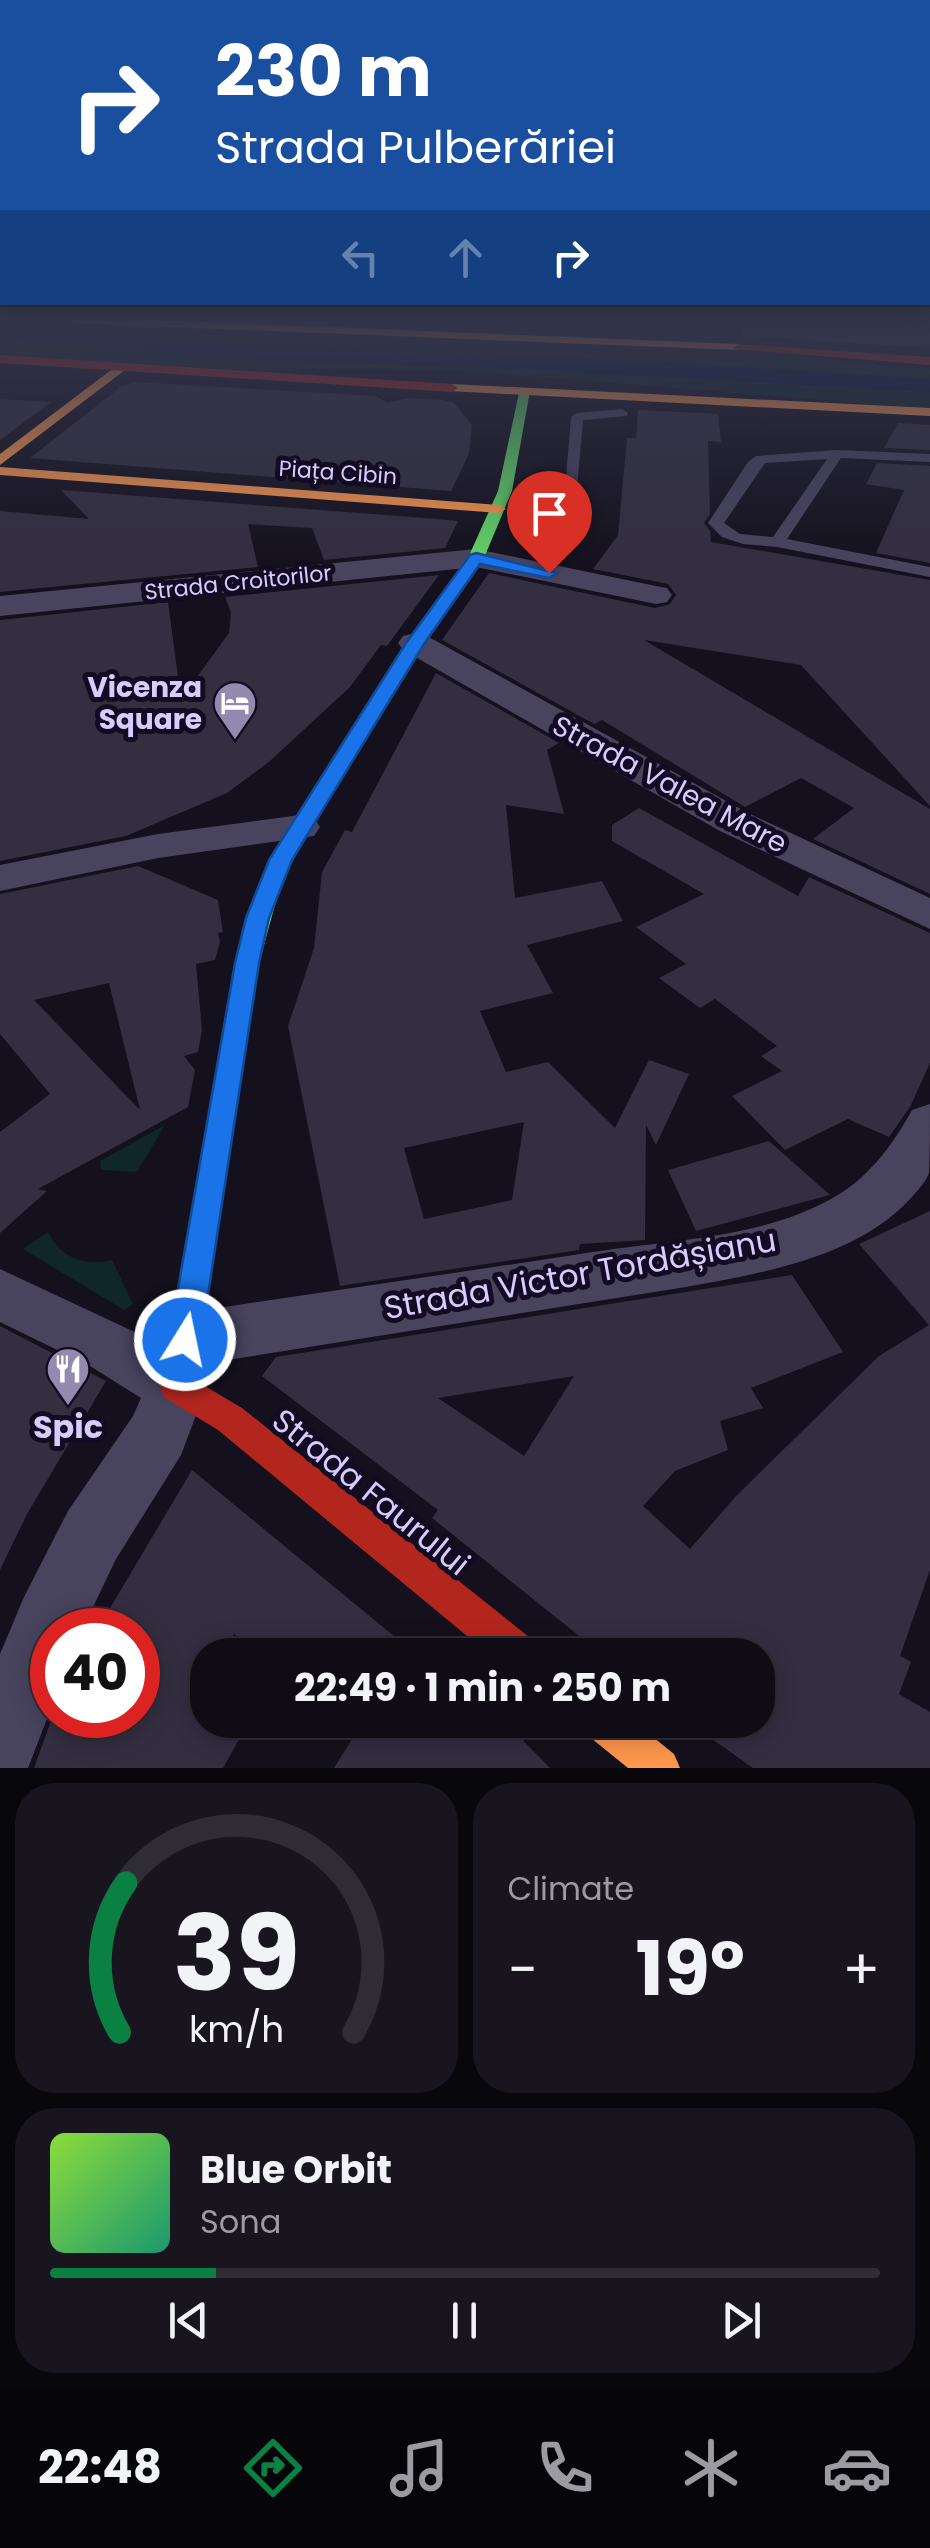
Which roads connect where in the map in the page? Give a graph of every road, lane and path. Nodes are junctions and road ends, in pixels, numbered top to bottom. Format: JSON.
{"nodes":[{"id":1,"x":76,"y":403,"type":"edge"},
{"id":2,"x":522,"y":403,"type":"edge"},
{"id":3,"x":769,"y":403,"type":"edge"},
{"id":4,"x":930,"y":412,"type":"edge"},
{"id":5,"x":622,"y":413,"type":"dead end"},
{"id":6,"x":3,"y":427,"type":"dead end"},
{"id":7,"x":38,"y":430,"type":"junction"},
{"id":8,"x":837,"y":454,"type":"junction"},
{"id":9,"x":930,"y":458,"type":"edge"},
{"id":10,"x":0,"y":460,"type":"edge"},
{"id":11,"x":0,"y":471,"type":"edge"},
{"id":12,"x":499,"y":509,"type":"junction"},
{"id":13,"x":568,"y":511,"type":"dead end"},
{"id":14,"x":777,"y":542,"type":"junction"},
{"id":15,"x":476,"y":558,"type":"junction"},
{"id":16,"x":930,"y":572,"type":"edge"},
{"id":17,"x":656,"y":595,"type":"dead end"},
{"id":18,"x":0,"y":606,"type":"edge"},
{"id":19,"x":415,"y":643,"type":"junction"},
{"id":20,"x":300,"y":827,"type":"junction"},
{"id":21,"x":0,"y":878,"type":"edge"},
{"id":22,"x":930,"y":915,"type":"edge"},
{"id":23,"x":930,"y":1124,"type":"edge"},
{"id":24,"x":0,"y":1294,"type":"edge"},
{"id":25,"x":180,"y":1363,"type":"junction"},
{"id":26,"x":499,"y":1638,"type":"edge"},
{"id":27,"x":622,"y":1738,"type":"edge"},
{"id":28,"x":0,"y":1745,"type":"edge"},
{"id":29,"x":660,"y":1768,"type":"edge"}],
"edges":[{"from":1,"to":7,"type":"main road"},
{"from":2,"to":12,"type":"main road"},
{"from":3,"to":4,"type":"main road"},
{"from":5,"to":13,"type":"lane"},
{"from":6,"to":7,"type":"main road"},
{"from":7,"to":10,"type":"main road"},
{"from":8,"to":9,"type":"lane"},
{"from":8,"to":14,"type":"lane"},
{"from":8,"to":14,"type":"lane"},
{"from":11,"to":12,"type":"main road","name":"Piața Cibin"},
{"from":12,"to":15,"type":"main road"},
{"from":14,"to":16,"type":"lane"},
{"from":15,"to":17,"type":"street","name":"Strada Croitorilor"},
{"from":15,"to":18,"type":"street","name":"Strada Croitorilor"},
{"from":15,"to":19,"type":"main road"},
{"from":19,"to":20,"type":"main road"},
{"from":19,"to":22,"type":"street","name":"Strada Valea Mare"},
{"from":20,"to":21,"type":"street"},
{"from":20,"to":25,"type":"main road"},
{"from":23,"to":25,"type":"street","name":"Strada Victor Tordășianu"},
{"from":24,"to":25,"type":"street"},
{"from":25,"to":26,"type":"main road","name":"Strada Faurului"},
{"from":25,"to":28,"type":"street"},
{"from":27,"to":29,"type":"main road"}]}
